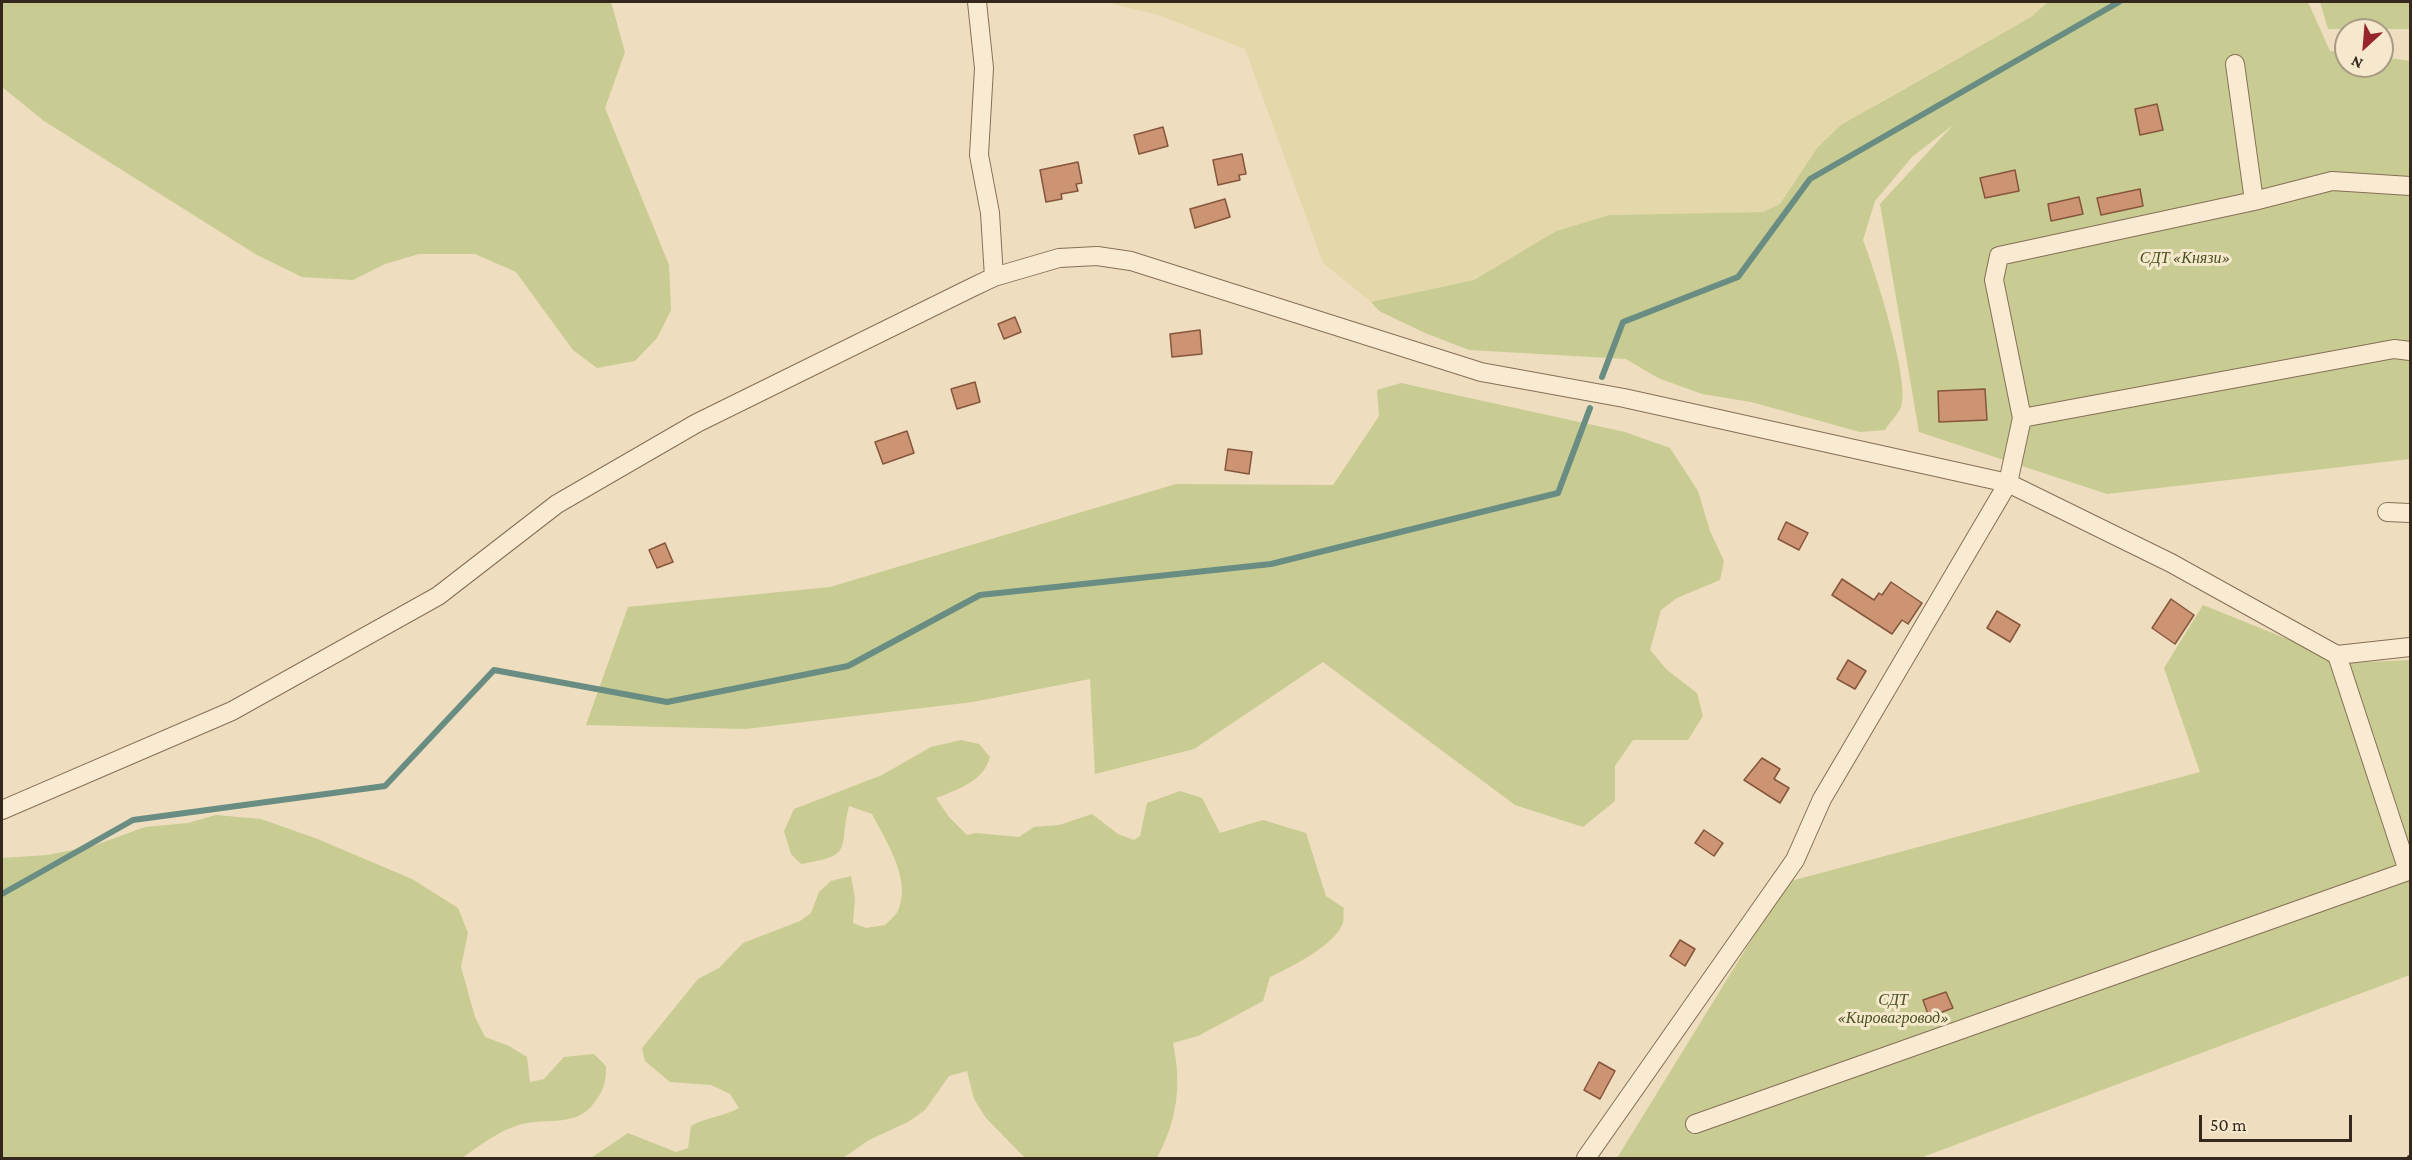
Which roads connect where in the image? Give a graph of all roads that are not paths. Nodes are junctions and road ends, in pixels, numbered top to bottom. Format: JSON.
{"nodes":[{"id":1,"x":977,"y":2,"type":"edge"},
{"id":2,"x":2235,"y":64,"type":"dead end"},
{"id":3,"x":2410,"y":186,"type":"edge"},
{"id":4,"x":2254,"y":201,"type":"junction"},
{"id":5,"x":994,"y":277,"type":"junction"},
{"id":6,"x":2410,"y":351,"type":"edge"},
{"id":7,"x":2022,"y":418,"type":"junction"},
{"id":8,"x":2008,"y":483,"type":"junction"},
{"id":9,"x":2387,"y":512,"type":"dead end"},
{"id":10,"x":2410,"y":513,"type":"edge"},
{"id":11,"x":2410,"y":646,"type":"edge"},
{"id":12,"x":2337,"y":655,"type":"junction"},
{"id":13,"x":2,"y":810,"type":"edge"},
{"id":14,"x":2409,"y":871,"type":"edge"},
{"id":15,"x":1695,"y":1124,"type":"dead end"},
{"id":16,"x":1586,"y":1158,"type":"edge"}],
"edges":[{"from":1,"to":5,"type":"street"},
{"from":2,"to":4,"type":"street"},
{"from":3,"to":4,"type":"street"},
{"from":4,"to":7,"type":"street"},
{"from":5,"to":8,"type":"street"},
{"from":5,"to":13,"type":"street"},
{"from":6,"to":7,"type":"street"},
{"from":7,"to":8,"type":"street"},
{"from":8,"to":12,"type":"street"},
{"from":8,"to":16,"type":"street"},
{"from":9,"to":10,"type":"street"},
{"from":11,"to":12,"type":"street"},
{"from":12,"to":14,"type":"street"},
{"from":14,"to":15,"type":"street"}]}
